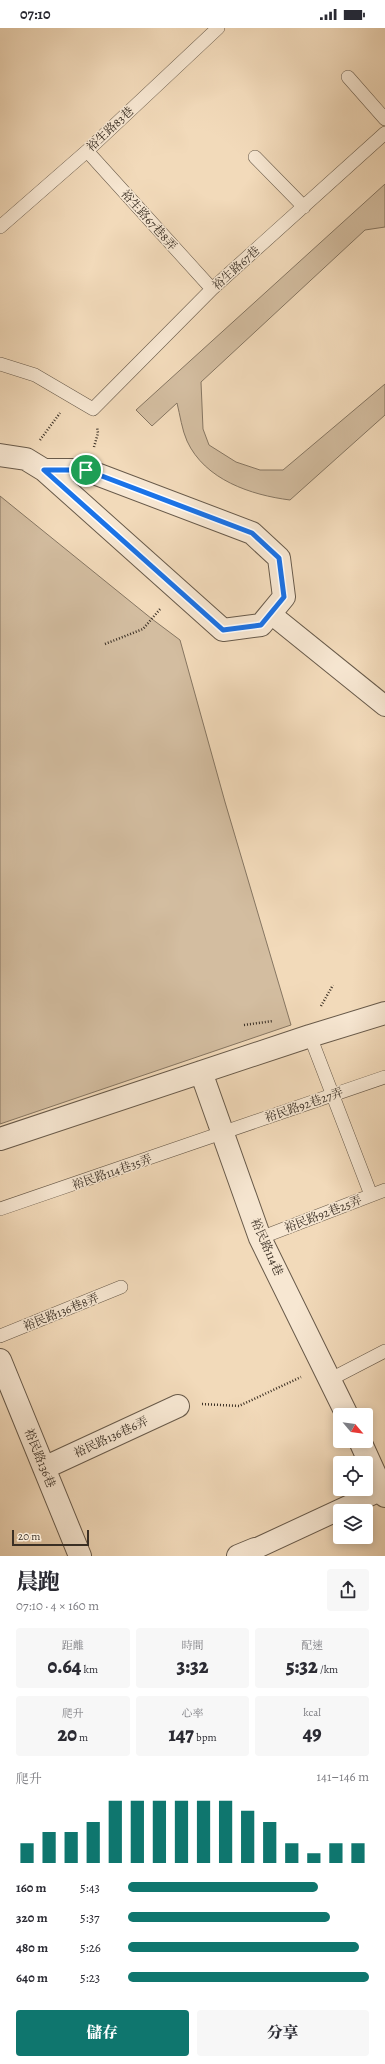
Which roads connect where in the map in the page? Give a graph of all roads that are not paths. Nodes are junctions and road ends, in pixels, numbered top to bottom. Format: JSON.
{"nodes":[{"id":1,"x":218,"y":28,"type":"edge"},
{"id":2,"x":348,"y":77,"type":"dead end"},
{"id":3,"x":385,"y":119,"type":"edge"},
{"id":4,"x":385,"y":134,"type":"edge"},
{"id":5,"x":87,"y":151,"type":"junction"},
{"id":6,"x":255,"y":157,"type":"dead end"},
{"id":7,"x":304,"y":207,"type":"junction"},
{"id":8,"x":2,"y":222,"type":"edge"},
{"id":9,"x":212,"y":289,"type":"junction"},
{"id":10,"x":0,"y":364,"type":"edge"},
{"id":11,"x":0,"y":455,"type":"edge"},
{"id":12,"x":35,"y":464,"type":"junction"},
{"id":13,"x":270,"y":614,"type":"junction"},
{"id":14,"x":385,"y":706,"type":"edge"},
{"id":15,"x":385,"y":1013,"type":"edge"},
{"id":16,"x":310,"y":1036,"type":"junction"},
{"id":17,"x":201,"y":1072,"type":"junction"},
{"id":18,"x":385,"y":1077,"type":"edge"},
{"id":19,"x":332,"y":1096,"type":"junction"},
{"id":20,"x":223,"y":1134,"type":"junction"},
{"id":21,"x":0,"y":1139,"type":"edge"},
{"id":22,"x":385,"y":1190,"type":"edge"},
{"id":23,"x":372,"y":1195,"type":"junction"},
{"id":24,"x":0,"y":1210,"type":"edge"},
{"id":25,"x":260,"y":1238,"type":"junction"},
{"id":26,"x":121,"y":1287,"type":"dead end"},
{"id":27,"x":0,"y":1336,"type":"edge"},
{"id":28,"x":385,"y":1351,"type":"edge"},
{"id":29,"x":0,"y":1360,"type":"edge"},
{"id":30,"x":327,"y":1372,"type":"junction"},
{"id":31,"x":178,"y":1406,"type":"road end"},
{"id":32,"x":344,"y":1408,"type":"edge"},
{"id":33,"x":363,"y":1448,"type":"edge"},
{"id":34,"x":44,"y":1468,"type":"junction"},
{"id":35,"x":384,"y":1491,"type":"edge"},
{"id":36,"x":246,"y":1552,"type":"edge"},
{"id":37,"x":80,"y":1556,"type":"edge"}],
"edges":[{"from":1,"to":5,"type":"lane","name":"裕生路83巷"},
{"from":2,"to":3,"type":"lane"},
{"from":4,"to":7,"type":"lane","name":"裕生路67巷"},
{"from":5,"to":8,"type":"lane","name":"裕生路83巷"},
{"from":5,"to":9,"type":"lane","name":"裕生路67巷8弄"},
{"from":6,"to":7,"type":"lane"},
{"from":7,"to":9,"type":"lane","name":"裕生路67巷"},
{"from":9,"to":10,"type":"lane","name":"裕生路67巷"},
{"from":11,"to":12,"type":"street"},
{"from":12,"to":13,"type":"street"},
{"from":12,"to":13,"type":"street"},
{"from":13,"to":14,"type":"street"},
{"from":15,"to":16,"type":"street"},
{"from":16,"to":17,"type":"street"},
{"from":16,"to":19,"type":"lane"},
{"from":17,"to":20,"type":"street","name":"裕民路114巷"},
{"from":17,"to":21,"type":"street"},
{"from":18,"to":19,"type":"lane","name":"裕民路92巷27弄"},
{"from":19,"to":20,"type":"lane","name":"裕民路92巷27弄"},
{"from":19,"to":23,"type":"lane"},
{"from":20,"to":24,"type":"lane","name":"裕民路114巷35弄"},
{"from":20,"to":25,"type":"street","name":"裕民路114巷"},
{"from":22,"to":23,"type":"lane","name":"裕民路92巷25弄"},
{"from":23,"to":25,"type":"lane","name":"裕民路92巷25弄"},
{"from":25,"to":30,"type":"street","name":"裕民路114巷"},
{"from":26,"to":27,"type":"lane","name":"裕民路136巷8弄"},
{"from":28,"to":30,"type":"lane"},
{"from":29,"to":34,"type":"street","name":"裕民路136巷"},
{"from":30,"to":32,"type":"street","name":"裕民路114巷"},
{"from":31,"to":34,"type":"street","name":"裕民路136巷6弄"},
{"from":33,"to":35,"type":"street"},
{"from":34,"to":37,"type":"street","name":"裕民路136巷"},
{"from":35,"to":36,"type":"street"}]}
